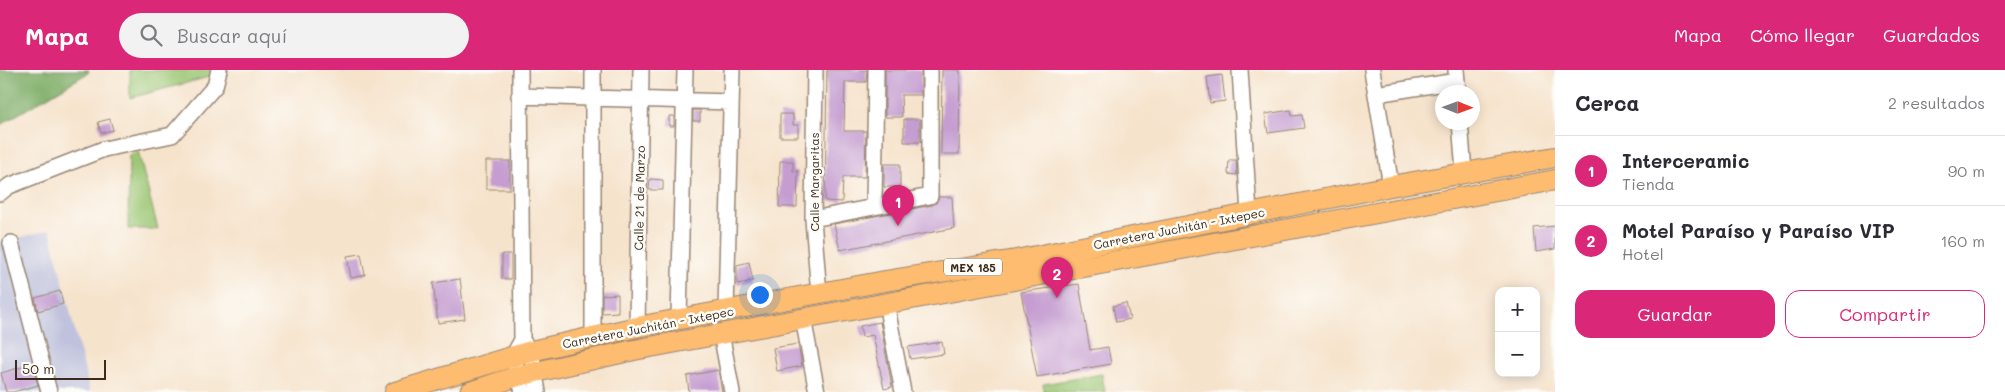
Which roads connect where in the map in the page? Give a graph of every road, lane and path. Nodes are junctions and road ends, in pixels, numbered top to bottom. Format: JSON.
{"nodes":[{"id":1,"x":219,"y":70,"type":"edge"},
{"id":2,"x":520,"y":70,"type":"edge"},
{"id":3,"x":593,"y":70,"type":"edge"},
{"id":4,"x":641,"y":70,"type":"edge"},
{"id":5,"x":685,"y":70,"type":"edge"},
{"id":6,"x":732,"y":70,"type":"edge"},
{"id":7,"x":815,"y":70,"type":"edge"},
{"id":8,"x":876,"y":70,"type":"edge"},
{"id":9,"x":930,"y":70,"type":"edge"},
{"id":10,"x":1240,"y":70,"type":"edge"},
{"id":11,"x":1372,"y":70,"type":"edge"},
{"id":12,"x":1457,"y":81,"type":"edge"},
{"id":13,"x":1376,"y":94,"type":"junction"},
{"id":14,"x":519,"y":96,"type":"junction"},
{"id":15,"x":593,"y":98,"type":"junction"},
{"id":16,"x":640,"y":99,"type":"junction"},
{"id":17,"x":685,"y":100,"type":"junction"},
{"id":18,"x":731,"y":102,"type":"junction"},
{"id":19,"x":1461,"y":130,"type":"edge"},
{"id":20,"x":1555,"y":157,"type":"edge"},
{"id":21,"x":1464,"y":172,"type":"junction"},
{"id":22,"x":1555,"y":180,"type":"edge"},
{"id":23,"x":1391,"y":186,"type":"junction"},
{"id":24,"x":0,"y":193,"type":"edge"},
{"id":25,"x":874,"y":207,"type":"junction"},
{"id":26,"x":1248,"y":214,"type":"junction"},
{"id":27,"x":813,"y":219,"type":"junction"},
{"id":28,"x":1119,"y":240,"type":"junction"},
{"id":29,"x":11,"y":244,"type":"dead end"},
{"id":30,"x":1122,"y":260,"type":"junction"},
{"id":31,"x":819,"y":295,"type":"junction"},
{"id":32,"x":886,"y":303,"type":"junction"},
{"id":33,"x":726,"y":311,"type":"junction"},
{"id":34,"x":803,"y":318,"type":"junction"},
{"id":35,"x":679,"y":319,"type":"junction"},
{"id":36,"x":637,"y":327,"type":"junction"},
{"id":37,"x":721,"y":333,"type":"junction"},
{"id":38,"x":593,"y":336,"type":"junction"},
{"id":39,"x":522,"y":349,"type":"junction"},
{"id":40,"x":525,"y":380,"type":"edge"},
{"id":41,"x":49,"y":392,"type":"edge"},
{"id":42,"x":395,"y":392,"type":"edge"},
{"id":43,"x":470,"y":392,"type":"edge"},
{"id":44,"x":538,"y":392,"type":"edge"},
{"id":45,"x":732,"y":392,"type":"edge"},
{"id":46,"x":817,"y":392,"type":"edge"},
{"id":47,"x":903,"y":392,"type":"edge"}],
"edges":[{"from":1,"to":24,"type":"street"},
{"from":2,"to":14,"type":"street"},
{"from":3,"to":15,"type":"street"},
{"from":4,"to":16,"type":"street","name":"Calle 21 de Marzo"},
{"from":5,"to":17,"type":"street"},
{"from":6,"to":18,"type":"street"},
{"from":7,"to":27,"type":"street","name":"Calle Margaritas"},
{"from":8,"to":25,"type":"street"},
{"from":9,"to":25,"type":"street"},
{"from":10,"to":26,"type":"street"},
{"from":11,"to":13,"type":"street"},
{"from":12,"to":13,"type":"street"},
{"from":13,"to":23,"type":"street"},
{"from":14,"to":15,"type":"street"},
{"from":14,"to":39,"type":"street"},
{"from":15,"to":16,"type":"street"},
{"from":15,"to":38,"type":"street"},
{"from":16,"to":17,"type":"street"},
{"from":16,"to":36,"type":"street","name":"Calle 21 de Marzo"},
{"from":17,"to":18,"type":"street"},
{"from":17,"to":35,"type":"street"},
{"from":18,"to":33,"type":"street"},
{"from":19,"to":21,"type":"street"},
{"from":20,"to":21,"type":"main road","name":"Carretera Juchitán - Ixtepec","number":"MEX 185"},
{"from":21,"to":23,"type":"main road","name":"Carretera Juchitán - Ixtepec","number":"MEX 185"},
{"from":22,"to":30,"type":"main road","name":"Carretera Juchitán - Ixtepec","number":"MEX 185"},
{"from":23,"to":26,"type":"main road","name":"Carretera Juchitán - Ixtepec","number":"MEX 185"},
{"from":25,"to":27,"type":"street"},
{"from":26,"to":28,"type":"main road","name":"Carretera Juchitán - Ixtepec","number":"MEX 185"},
{"from":27,"to":31,"type":"street","name":"Calle Margaritas"},
{"from":28,"to":30,"type":"main road"},
{"from":28,"to":31,"type":"main road","name":"Carretera Juchitán - Ixtepec","number":"MEX 185"},
{"from":29,"to":41,"type":"street"},
{"from":30,"to":32,"type":"main road","name":"Carretera Juchitán - Ixtepec","number":"MEX 185"},
{"from":31,"to":33,"type":"main road","name":"Carretera Juchitán - Ixtepec","number":"MEX 185"},
{"from":32,"to":34,"type":"main road","name":"Carretera Juchitán - Ixtepec","number":"MEX 185"},
{"from":32,"to":47,"type":"street"},
{"from":33,"to":35,"type":"main road","name":"Carretera Juchitán - Ixtepec","number":"MEX 185"},
{"from":34,"to":37,"type":"main road","name":"Carretera Juchitán - Ixtepec","number":"MEX 185"},
{"from":34,"to":46,"type":"street"},
{"from":35,"to":36,"type":"main road","name":"Carretera Juchitán - Ixtepec","number":"MEX 185"},
{"from":36,"to":38,"type":"main road","name":"Carretera Juchitán - Ixtepec","number":"MEX 185"},
{"from":37,"to":40,"type":"main road","name":"Carretera Juchitán - Ixtepec","number":"MEX 185"},
{"from":37,"to":45,"type":"street"},
{"from":38,"to":39,"type":"main road","name":"Carretera Juchitán - Ixtepec","number":"MEX 185"},
{"from":39,"to":40,"type":"street"},
{"from":39,"to":42,"type":"main road","name":"Carretera Juchitán - Ixtepec","number":"MEX 185"},
{"from":40,"to":43,"type":"main road","name":"Carretera Juchitán - Ixtepec","number":"MEX 185"},
{"from":40,"to":44,"type":"street"}]}
